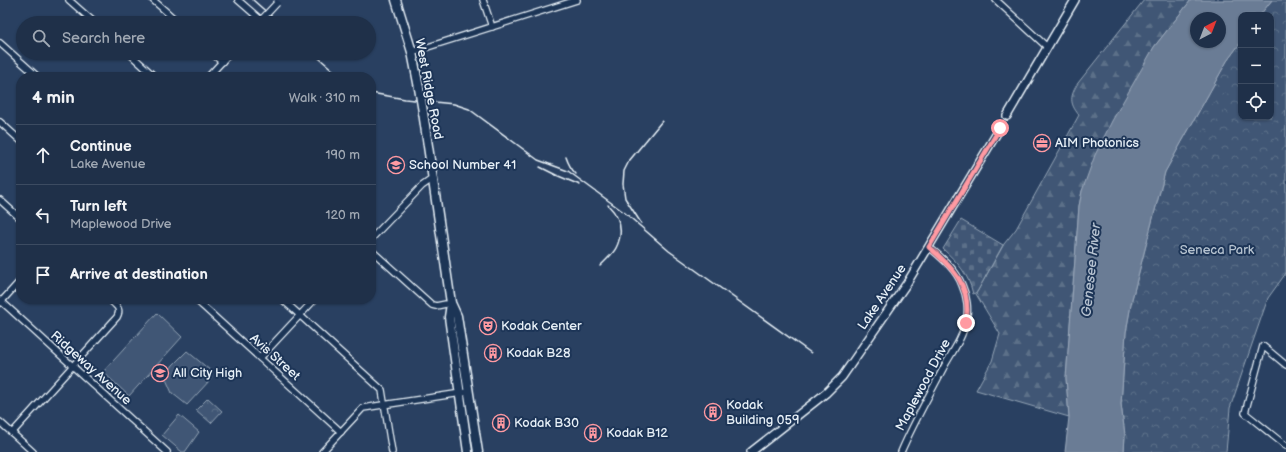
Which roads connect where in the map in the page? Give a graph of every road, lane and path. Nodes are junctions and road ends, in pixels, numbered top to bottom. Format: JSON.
{"nodes":[{"id":1,"x":69,"y":0,"type":"edge"},
{"id":2,"x":153,"y":0,"type":"edge"},
{"id":3,"x":238,"y":0,"type":"edge"},
{"id":4,"x":396,"y":0,"type":"edge"},
{"id":5,"x":483,"y":0,"type":"edge"},
{"id":6,"x":577,"y":0,"type":"edge"},
{"id":7,"x":996,"y":0,"type":"edge"},
{"id":8,"x":1075,"y":0,"type":"edge"},
{"id":9,"x":278,"y":1,"type":"edge"},
{"id":10,"x":87,"y":16,"type":"edge"},
{"id":11,"x":171,"y":16,"type":"edge"},
{"id":12,"x":256,"y":16,"type":"edge"},
{"id":13,"x":265,"y":16,"type":"edge"},
{"id":14,"x":492,"y":27,"type":"junction"},
{"id":15,"x":0,"y":43,"type":"edge"},
{"id":16,"x":1047,"y":48,"type":"junction"},
{"id":17,"x":412,"y":52,"type":"junction"},
{"id":18,"x":16,"y":57,"type":"edge"},
{"id":19,"x":19,"y":60,"type":"edge"},
{"id":20,"x":136,"y":60,"type":"edge"},
{"id":21,"x":222,"y":62,"type":"edge"},
{"id":22,"x":32,"y":72,"type":"edge"},
{"id":23,"x":149,"y":72,"type":"edge"},
{"id":24,"x":213,"y":72,"type":"edge"},
{"id":25,"x":1007,"y":116,"type":"tunnel mouth"},
{"id":26,"x":0,"y":122,"type":"edge"},
{"id":27,"x":1000,"y":128,"type":"tunnel mouth"},
{"id":28,"x":16,"y":136,"type":"edge"},
{"id":29,"x":432,"y":179,"type":"junction"},
{"id":30,"x":0,"y":200,"type":"edge"},
{"id":31,"x":16,"y":214,"type":"edge"},
{"id":32,"x":376,"y":234,"type":"edge"},
{"id":33,"x":929,"y":247,"type":"junction"},
{"id":34,"x":376,"y":255,"type":"edge"},
{"id":35,"x":16,"y":285,"type":"edge"},
{"id":36,"x":0,"y":301,"type":"edge"},
{"id":37,"x":451,"y":303,"type":"junction"},
{"id":38,"x":113,"y":304,"type":"edge"},
{"id":39,"x":201,"y":304,"type":"edge"},
{"id":40,"x":288,"y":304,"type":"edge"},
{"id":41,"x":310,"y":304,"type":"edge"},
{"id":42,"x":300,"y":315,"type":"junction"},
{"id":43,"x":260,"y":358,"type":"junction"},
{"id":44,"x":1286,"y":365,"type":"edge"},
{"id":45,"x":73,"y":366,"type":"junction"},
{"id":46,"x":464,"y":392,"type":"junction"},
{"id":47,"x":384,"y":405,"type":"junction"},
{"id":48,"x":0,"y":422,"type":"edge"},
{"id":49,"x":341,"y":432,"type":"junction"},
{"id":50,"x":12,"y":433,"type":"junction"},
{"id":51,"x":1286,"y":446,"type":"edge"},
{"id":52,"x":33,"y":452,"type":"edge"},
{"id":53,"x":167,"y":452,"type":"edge"},
{"id":54,"x":322,"y":452,"type":"edge"},
{"id":55,"x":392,"y":452,"type":"edge"},
{"id":56,"x":468,"y":452,"type":"edge"},
{"id":57,"x":478,"y":452,"type":"edge"},
{"id":58,"x":751,"y":452,"type":"edge"},
{"id":59,"x":901,"y":452,"type":"edge"}],
"edges":[{"from":1,"to":10,"type":"street"},
{"from":2,"to":11,"type":"street"},
{"from":3,"to":12,"type":"street"},
{"from":4,"to":17,"type":"highway","name":"West Ridge Road"},
{"from":5,"to":14,"type":"street"},
{"from":6,"to":14,"type":"street"},
{"from":7,"to":16,"type":"street"},
{"from":8,"to":16,"type":"main road"},
{"from":9,"to":13,"type":"street","bridge":true},
{"from":14,"to":17,"type":"street"},
{"from":15,"to":18,"type":"street"},
{"from":16,"to":25,"type":"main road"},
{"from":17,"to":29,"type":"highway","name":"West Ridge Road","bridge":true},
{"from":19,"to":22,"type":"street"},
{"from":20,"to":23,"type":"street"},
{"from":21,"to":24,"type":"street"},
{"from":26,"to":28,"type":"street"},
{"from":27,"to":33,"type":"main road","name":"Lake Avenue"},
{"from":29,"to":32,"type":"street"},
{"from":29,"to":37,"type":"highway","name":"West Ridge Road"},
{"from":30,"to":31,"type":"street"},
{"from":33,"to":58,"type":"main road","name":"Lake Avenue"},
{"from":33,"to":59,"type":"street","name":"Maplewood Drive"},
{"from":34,"to":37,"type":"street"},
{"from":35,"to":36,"type":"street"},
{"from":36,"to":45,"type":"street","name":"Ridgeway Avenue"},
{"from":37,"to":46,"type":"highway","name":"West Ridge Road"},
{"from":38,"to":45,"type":"street"},
{"from":39,"to":43,"type":"street","name":"Avis Street"},
{"from":40,"to":42,"type":"street"},
{"from":41,"to":42,"type":"street"},
{"from":42,"to":43,"type":"street"},
{"from":42,"to":47,"type":"street"},
{"from":43,"to":49,"type":"street","name":"Avis Street"},
{"from":44,"to":51,"type":"street"},
{"from":45,"to":50,"type":"street"},
{"from":45,"to":53,"type":"street","name":"Ridgeway Avenue"},
{"from":46,"to":47,"type":"street"},
{"from":46,"to":56,"type":"highway","name":"West Ridge Road"},
{"from":46,"to":57,"type":"highway","name":"West Ridge Road"},
{"from":47,"to":49,"type":"street"},
{"from":47,"to":55,"type":"street"},
{"from":48,"to":50,"type":"street"},
{"from":49,"to":54,"type":"street"},
{"from":50,"to":52,"type":"street"}]}
